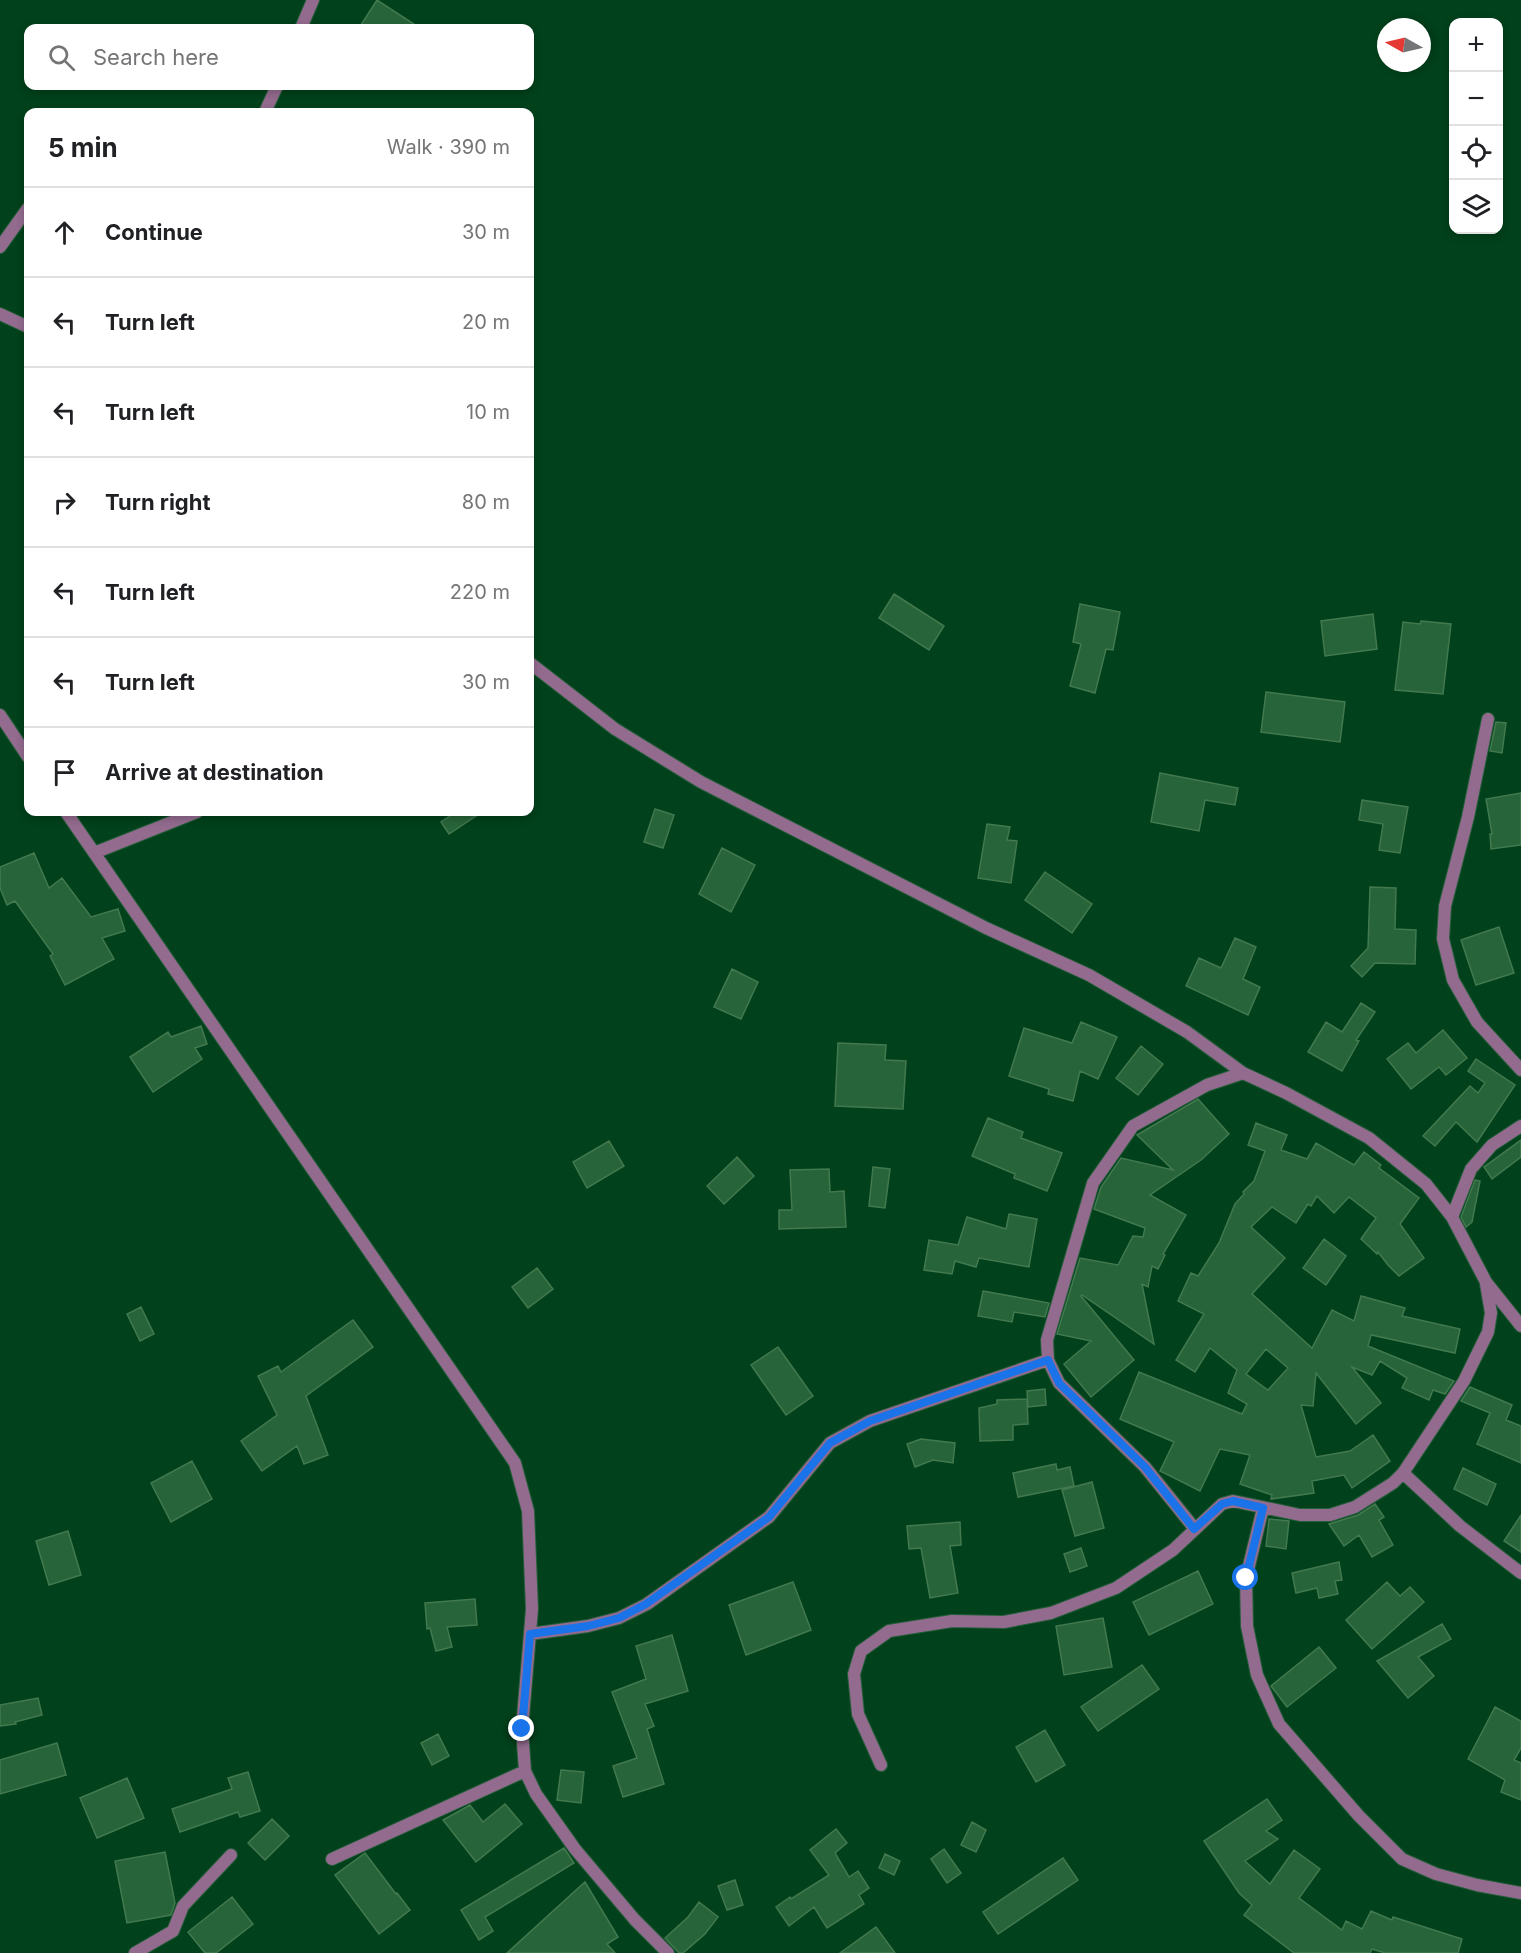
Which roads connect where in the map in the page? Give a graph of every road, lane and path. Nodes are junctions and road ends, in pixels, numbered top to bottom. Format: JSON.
{"nodes":[{"id":1,"x":313,"y":0,"type":"edge"},
{"id":2,"x":303,"y":24,"type":"edge"},
{"id":3,"x":275,"y":90,"type":"edge"},
{"id":4,"x":268,"y":108,"type":"edge"},
{"id":5,"x":24,"y":214,"type":"edge"},
{"id":6,"x":0,"y":247,"type":"edge"},
{"id":7,"x":0,"y":314,"type":"edge"},
{"id":8,"x":24,"y":325,"type":"edge"},
{"id":9,"x":534,"y":666,"type":"edge"},
{"id":10,"x":0,"y":715,"type":"edge"},
{"id":11,"x":1488,"y":719,"type":"dead end"},
{"id":12,"x":24,"y":751,"type":"edge"},
{"id":13,"x":69,"y":816,"type":"edge"},
{"id":14,"x":187,"y":816,"type":"edge"},
{"id":15,"x":94,"y":853,"type":"junction"},
{"id":16,"x":1521,"y":1070,"type":"edge"},
{"id":17,"x":1243,"y":1073,"type":"junction"},
{"id":18,"x":1521,"y":1126,"type":"edge"},
{"id":19,"x":1452,"y":1217,"type":"junction"},
{"id":20,"x":1486,"y":1282,"type":"junction"},
{"id":21,"x":1521,"y":1326,"type":"edge"},
{"id":22,"x":1048,"y":1360,"type":"junction"},
{"id":23,"x":1404,"y":1473,"type":"junction"},
{"id":24,"x":1263,"y":1508,"type":"junction"},
{"id":25,"x":1194,"y":1529,"type":"junction"},
{"id":26,"x":1521,"y":1573,"type":"edge"},
{"id":27,"x":530,"y":1634,"type":"junction"},
{"id":28,"x":880,"y":1765,"type":"dead end"},
{"id":29,"x":525,"y":1771,"type":"junction"},
{"id":30,"x":231,"y":1855,"type":"dead end"},
{"id":31,"x":332,"y":1859,"type":"dead end"},
{"id":32,"x":1521,"y":1893,"type":"edge"},
{"id":33,"x":135,"y":1953,"type":"edge"},
{"id":34,"x":668,"y":1953,"type":"edge"}],
"edges":[{"from":1,"to":2,"type":"street"},
{"from":3,"to":4,"type":"street"},
{"from":5,"to":6,"type":"street"},
{"from":7,"to":8,"type":"street"},
{"from":9,"to":17,"type":"street"},
{"from":10,"to":12,"type":"street"},
{"from":11,"to":16,"type":"street"},
{"from":13,"to":15,"type":"street"},
{"from":14,"to":15,"type":"street"},
{"from":15,"to":27,"type":"street"},
{"from":17,"to":19,"type":"street"},
{"from":17,"to":22,"type":"street"},
{"from":18,"to":19,"type":"street"},
{"from":19,"to":20,"type":"street"},
{"from":20,"to":21,"type":"street"},
{"from":20,"to":23,"type":"street"},
{"from":22,"to":25,"type":"street"},
{"from":22,"to":27,"type":"street"},
{"from":23,"to":24,"type":"street"},
{"from":23,"to":26,"type":"street"},
{"from":24,"to":25,"type":"street"},
{"from":24,"to":32,"type":"street"},
{"from":25,"to":28,"type":"street"},
{"from":27,"to":29,"type":"street"},
{"from":29,"to":31,"type":"street"},
{"from":29,"to":34,"type":"street"},
{"from":30,"to":33,"type":"street"}]}
